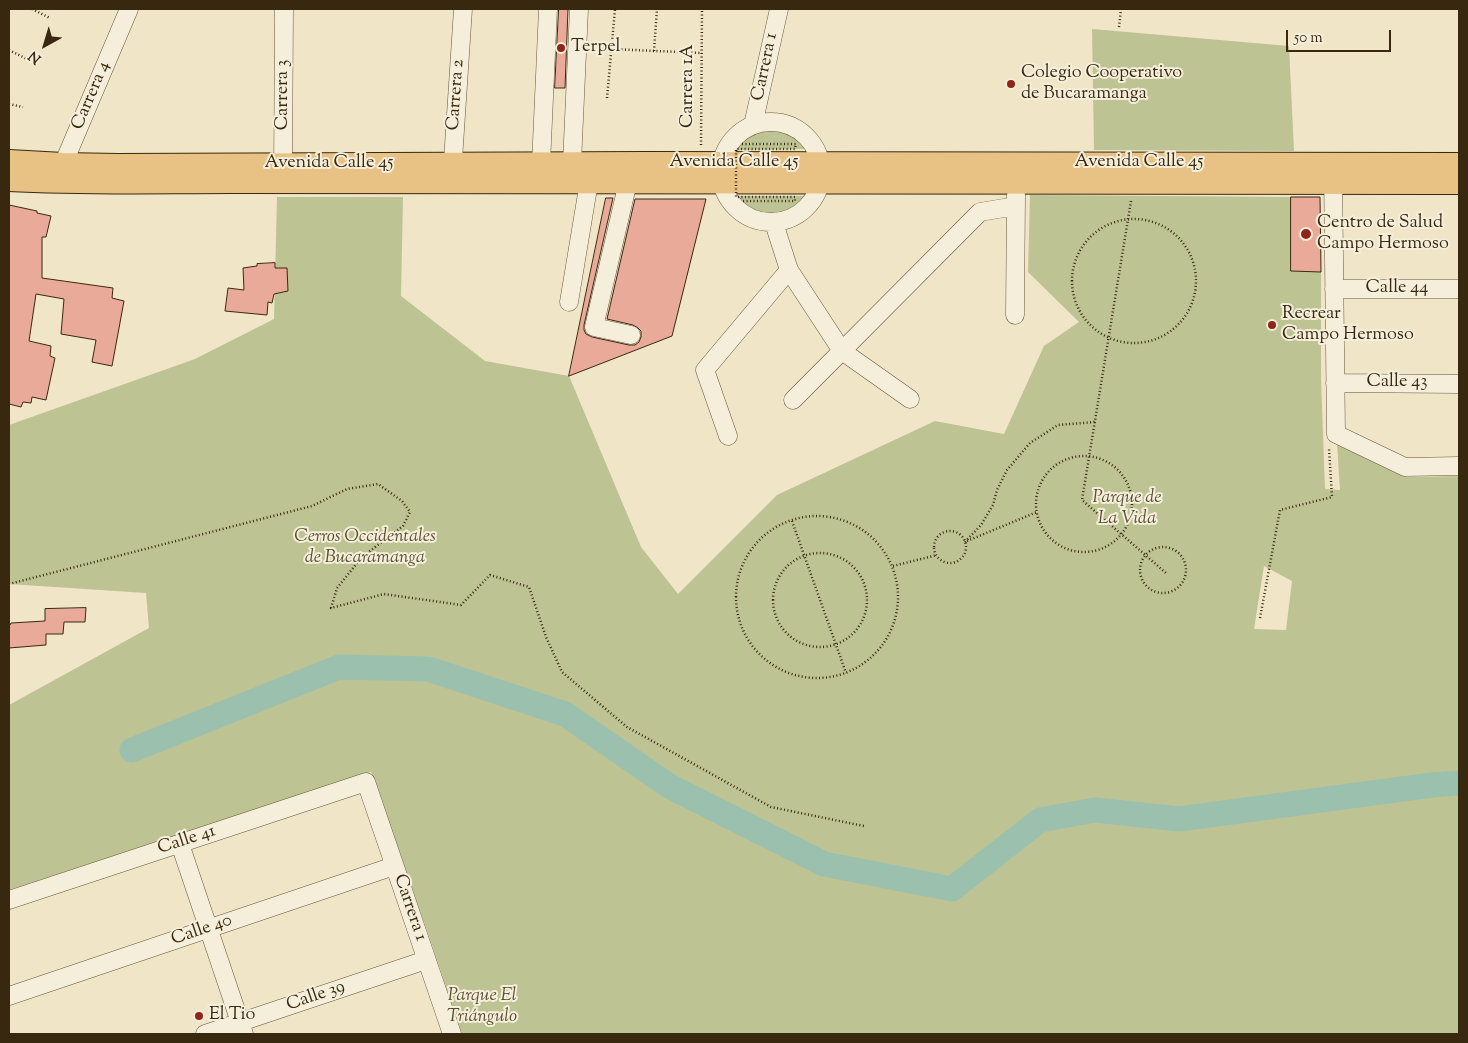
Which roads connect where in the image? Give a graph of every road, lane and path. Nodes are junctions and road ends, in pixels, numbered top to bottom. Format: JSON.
{"nodes":[{"id":1,"x":32,"y":9,"type":"edge"},
{"id":2,"x":128,"y":9,"type":"edge"},
{"id":3,"x":284,"y":9,"type":"edge"},
{"id":4,"x":463,"y":9,"type":"edge"},
{"id":5,"x":548,"y":9,"type":"edge"},
{"id":6,"x":579,"y":9,"type":"edge"},
{"id":7,"x":615,"y":9,"type":"edge"},
{"id":8,"x":657,"y":9,"type":"edge"},
{"id":9,"x":702,"y":9,"type":"edge"},
{"id":10,"x":778,"y":9,"type":"edge"},
{"id":11,"x":1121,"y":9,"type":"edge"},
{"id":12,"x":50,"y":18,"type":"dead end"},
{"id":13,"x":1118,"y":27,"type":"dead end"},
{"id":14,"x":611,"y":49,"type":"junction"},
{"id":15,"x":9,"y":50,"type":"edge"},
{"id":16,"x":654,"y":51,"type":"junction"},
{"id":17,"x":702,"y":53,"type":"junction"},
{"id":18,"x":31,"y":60,"type":"dead end"},
{"id":19,"x":606,"y":98,"type":"dead end"},
{"id":20,"x":9,"y":104,"type":"edge"},
{"id":21,"x":24,"y":107,"type":"dead end"},
{"id":22,"x":753,"y":125,"type":"junction"},
{"id":23,"x":742,"y":144,"type":"dead end"},
{"id":24,"x":9,"y":161,"type":"edge"},
{"id":25,"x":572,"y":163,"type":"junction"},
{"id":26,"x":541,"y":164,"type":"junction"},
{"id":27,"x":1459,"y":164,"type":"edge"},
{"id":28,"x":714,"y":169,"type":"junction"},
{"id":29,"x":283,"y":173,"type":"junction"},
{"id":30,"x":452,"y":173,"type":"junction"},
{"id":31,"x":820,"y":173,"type":"junction"},
{"id":32,"x":1333,"y":173,"type":"junction"},
{"id":33,"x":60,"y":174,"type":"junction"},
{"id":34,"x":9,"y":180,"type":"edge"},
{"id":35,"x":589,"y":182,"type":"junction"},
{"id":36,"x":628,"y":182,"type":"junction"},
{"id":37,"x":1017,"y":182,"type":"junction"},
{"id":38,"x":1459,"y":183,"type":"edge"},
{"id":39,"x":1132,"y":196,"type":"dead end"},
{"id":40,"x":743,"y":201,"type":"dead end"},
{"id":41,"x":1016,"y":206,"type":"junction"},
{"id":42,"x":1128,"y":219,"type":"junction"},
{"id":43,"x":774,"y":222,"type":"junction"},
{"id":44,"x":789,"y":270,"type":"junction"},
{"id":45,"x":1334,"y":289,"type":"junction"},
{"id":46,"x":1459,"y":289,"type":"edge"},
{"id":47,"x":569,"y":302,"type":"dead end"},
{"id":48,"x":1015,"y":315,"type":"dead end"},
{"id":49,"x":631,"y":336,"type":"dead end"},
{"id":50,"x":1109,"y":338,"type":"junction"},
{"id":51,"x":842,"y":351,"type":"junction"},
{"id":52,"x":1335,"y":383,"type":"junction"},
{"id":53,"x":1459,"y":384,"type":"edge"},
{"id":54,"x":793,"y":400,"type":"dead end"},
{"id":55,"x":910,"y":400,"type":"dead end"},
{"id":56,"x":1095,"y":422,"type":"junction"},
{"id":57,"x":1336,"y":434,"type":"junction"},
{"id":58,"x":728,"y":436,"type":"dead end"},
{"id":59,"x":1089,"y":457,"type":"junction"},
{"id":60,"x":1459,"y":466,"type":"edge"},
{"id":61,"x":1037,"y":512,"type":"junction"},
{"id":62,"x":792,"y":521,"type":"junction"},
{"id":63,"x":1122,"y":534,"type":"junction"},
{"id":64,"x":965,"y":542,"type":"junction"},
{"id":65,"x":937,"y":555,"type":"junction"},
{"id":66,"x":1145,"y":555,"type":"junction"},
{"id":67,"x":804,"y":556,"type":"junction"},
{"id":68,"x":892,"y":567,"type":"junction"},
{"id":69,"x":1166,"y":573,"type":"dead end"},
{"id":70,"x":9,"y":584,"type":"edge"},
{"id":71,"x":1260,"y":618,"type":"dead end"},
{"id":72,"x":836,"y":644,"type":"junction"},
{"id":73,"x":846,"y":673,"type":"junction"},
{"id":74,"x":366,"y":782,"type":"joint"},
{"id":75,"x":864,"y":826,"type":"dead end"},
{"id":76,"x":180,"y":844,"type":"junction"},
{"id":77,"x":394,"y":866,"type":"junction"},
{"id":78,"x":9,"y":900,"type":"edge"},
{"id":79,"x":208,"y":928,"type":"junction"},
{"id":80,"x":426,"y":960,"type":"junction"},
{"id":81,"x":9,"y":996,"type":"edge"},
{"id":82,"x":242,"y":1028,"type":"edge"},
{"id":83,"x":205,"y":1034,"type":"edge"},
{"id":84,"x":452,"y":1034,"type":"edge"}],
"edges":[{"from":1,"to":12,"type":"path"},
{"from":2,"to":33,"type":"street","name":"Carrera 4"},
{"from":3,"to":29,"type":"street","name":"Carrera 3"},
{"from":4,"to":30,"type":"street","name":"Carrera 2"},
{"from":5,"to":26,"type":"street"},
{"from":6,"to":25,"type":"street"},
{"from":7,"to":14,"type":"path"},
{"from":8,"to":16,"type":"path"},
{"from":9,"to":17,"type":"path","name":"Carrera 1A"},
{"from":10,"to":22,"type":"street","name":"Carrera 1"},
{"from":11,"to":13,"type":"path"},
{"from":14,"to":16,"type":"path"},
{"from":14,"to":19,"type":"path"},
{"from":15,"to":18,"type":"path"},
{"from":16,"to":17,"type":"path"},
{"from":17,"to":28,"type":"path","name":"Carrera 1A"},
{"from":20,"to":21,"type":"path"},
{"from":22,"to":28,"type":"street"},
{"from":22,"to":31,"type":"street"},
{"from":23,"to":40,"type":"path","bridge":true},
{"from":24,"to":33,"type":"main road","name":"Avenida Calle 45"},
{"from":25,"to":26,"type":"main road","name":"Avenida Calle 45"},
{"from":25,"to":28,"type":"main road","name":"Avenida Calle 45"},
{"from":26,"to":30,"type":"main road","name":"Avenida Calle 45"},
{"from":27,"to":32,"type":"main road","name":"Avenida Calle 45"},
{"from":28,"to":31,"type":"main road","name":"Avenida Calle 45"},
{"from":28,"to":36,"type":"main road","name":"Avenida Calle 45"},
{"from":28,"to":43,"type":"street"},
{"from":29,"to":30,"type":"main road","name":"Avenida Calle 45"},
{"from":29,"to":33,"type":"main road","name":"Avenida Calle 45"},
{"from":30,"to":35,"type":"main road","name":"Avenida Calle 45"},
{"from":31,"to":32,"type":"main road","name":"Avenida Calle 45"},
{"from":31,"to":37,"type":"main road","name":"Avenida Calle 45"},
{"from":31,"to":43,"type":"street"},
{"from":32,"to":37,"type":"main road","name":"Avenida Calle 45"},
{"from":32,"to":38,"type":"main road","name":"Avenida Calle 45"},
{"from":32,"to":45,"type":"street"},
{"from":33,"to":34,"type":"main road","name":"Avenida Calle 45"},
{"from":35,"to":36,"type":"main road","name":"Avenida Calle 45"},
{"from":35,"to":47,"type":"street"},
{"from":36,"to":49,"type":"street"},
{"from":37,"to":41,"type":"street"},
{"from":39,"to":42,"type":"path"},
{"from":41,"to":48,"type":"street"},
{"from":41,"to":51,"type":"street"},
{"from":42,"to":50,"type":"path"},
{"from":42,"to":50,"type":"path"},
{"from":42,"to":50,"type":"path"},
{"from":43,"to":44,"type":"street"},
{"from":44,"to":51,"type":"street"},
{"from":44,"to":58,"type":"street"},
{"from":45,"to":46,"type":"street","name":"Calle 44"},
{"from":45,"to":52,"type":"street"},
{"from":50,"to":56,"type":"path"},
{"from":51,"to":54,"type":"street"},
{"from":51,"to":55,"type":"street"},
{"from":52,"to":53,"type":"street","name":"Calle 43"},
{"from":52,"to":57,"type":"street"},
{"from":56,"to":59,"type":"path"},
{"from":56,"to":64,"type":"path"},
{"from":57,"to":60,"type":"street"},
{"from":57,"to":71,"type":"path"},
{"from":59,"to":61,"type":"path"},
{"from":59,"to":63,"type":"path"},
{"from":59,"to":63,"type":"path"},
{"from":61,"to":63,"type":"path"},
{"from":61,"to":64,"type":"path"},
{"from":62,"to":67,"type":"path"},
{"from":62,"to":68,"type":"path"},
{"from":62,"to":73,"type":"path"},
{"from":63,"to":66,"type":"path"},
{"from":64,"to":65,"type":"path"},
{"from":64,"to":65,"type":"path"},
{"from":65,"to":68,"type":"path"},
{"from":66,"to":66,"type":"path"},
{"from":66,"to":69,"type":"path"},
{"from":67,"to":72,"type":"path"},
{"from":67,"to":72,"type":"path"},
{"from":67,"to":72,"type":"path"},
{"from":68,"to":73,"type":"path"},
{"from":70,"to":75,"type":"path"},
{"from":72,"to":73,"type":"path"},
{"from":74,"to":76,"type":"street","name":"Calle 41"},
{"from":74,"to":77,"type":"street","name":"Carrera 1"},
{"from":76,"to":78,"type":"street","name":"Calle 41"},
{"from":76,"to":79,"type":"street"},
{"from":77,"to":79,"type":"street","name":"Calle 40"},
{"from":77,"to":80,"type":"street","name":"Carrera 1"},
{"from":79,"to":81,"type":"street","name":"Calle 40"},
{"from":79,"to":82,"type":"street"},
{"from":80,"to":82,"type":"street","name":"Calle 39"},
{"from":80,"to":84,"type":"street","name":"Carrera 1"},
{"from":82,"to":83,"type":"street","name":"Calle 39"}]}
